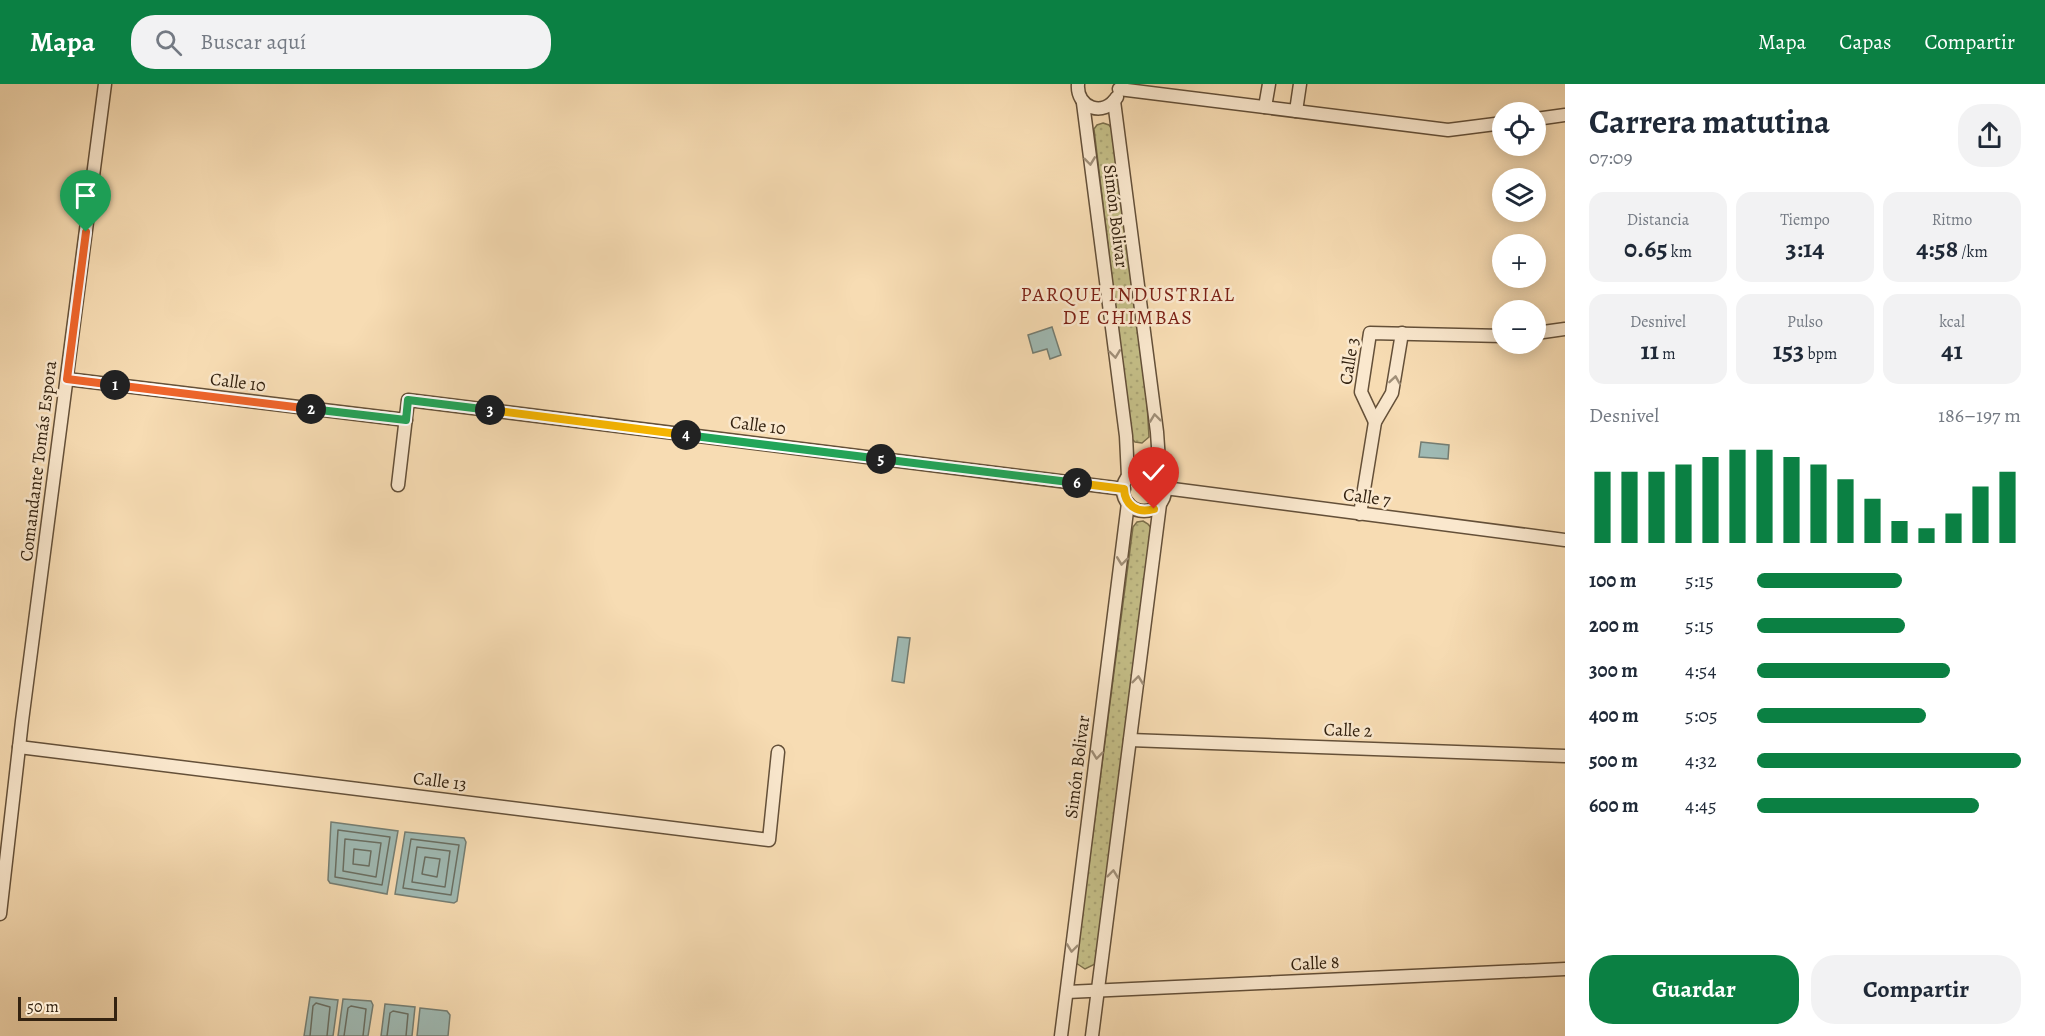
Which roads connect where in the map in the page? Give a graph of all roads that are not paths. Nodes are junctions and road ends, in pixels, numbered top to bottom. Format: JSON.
{"nodes":[{"id":1,"x":105,"y":84,"type":"edge"},
{"id":2,"x":1078,"y":84,"type":"edge"},
{"id":3,"x":1269,"y":84,"type":"edge"},
{"id":4,"x":1300,"y":84,"type":"edge"},
{"id":5,"x":1119,"y":86,"type":"edge"},
{"id":6,"x":1114,"y":101,"type":"junction"},
{"id":7,"x":1083,"y":103,"type":"junction"},
{"id":8,"x":1265,"y":107,"type":"junction"},
{"id":9,"x":1296,"y":111,"type":"junction"},
{"id":10,"x":1565,"y":115,"type":"edge"},
{"id":11,"x":1546,"y":118,"type":"edge"},
{"id":12,"x":1492,"y":124,"type":"edge"},
{"id":13,"x":1565,"y":329,"type":"edge"},
{"id":14,"x":1546,"y":332,"type":"edge"},
{"id":15,"x":1402,"y":333,"type":"junction"},
{"id":16,"x":1492,"y":336,"type":"edge"},
{"id":17,"x":67,"y":379,"type":"junction"},
{"id":18,"x":406,"y":420,"type":"junction"},
{"id":19,"x":1375,"y":422,"type":"junction"},
{"id":20,"x":1160,"y":476,"type":"junction"},
{"id":21,"x":1126,"y":483,"type":"junction"},
{"id":22,"x":398,"y":485,"type":"dead end"},
{"id":23,"x":1165,"y":488,"type":"junction"},
{"id":24,"x":1128,"y":503,"type":"junction"},
{"id":25,"x":1160,"y":504,"type":"junction"},
{"id":26,"x":1360,"y":514,"type":"junction"},
{"id":27,"x":1565,"y":540,"type":"edge"},
{"id":28,"x":1130,"y":740,"type":"junction"},
{"id":29,"x":19,"y":747,"type":"junction"},
{"id":30,"x":778,"y":752,"type":"dead end"},
{"id":31,"x":1565,"y":756,"type":"edge"},
{"id":32,"x":0,"y":914,"type":"edge"},
{"id":33,"x":1565,"y":969,"type":"edge"},
{"id":34,"x":1098,"y":991,"type":"junction"},
{"id":35,"x":1066,"y":993,"type":"junction"},
{"id":36,"x":1061,"y":1036,"type":"edge"},
{"id":37,"x":1092,"y":1036,"type":"edge"}],
"edges":[{"from":1,"to":17,"type":"street","name":"Comandante Tomás Espora"},
{"from":2,"to":7,"type":"street","name":"Simón Bolivar"},
{"from":3,"to":8,"type":"street"},
{"from":4,"to":9,"type":"street"},
{"from":5,"to":6,"type":"street"},
{"from":5,"to":8,"type":"street"},
{"from":6,"to":7,"type":"street"},
{"from":20,"to":6,"type":"street","name":"Simón Bolivar","one_way":true},
{"from":7,"to":21,"type":"street","name":"Simón Bolivar","one_way":true},
{"from":8,"to":9,"type":"street"},
{"from":9,"to":12,"type":"street"},
{"from":10,"to":11,"type":"street"},
{"from":13,"to":14,"type":"street"},
{"from":15,"to":16,"type":"street","name":"Calle 3"},
{"from":19,"to":15,"type":"street","one_way":true},
{"from":15,"to":19,"type":"street","name":"Calle 3"},
{"from":17,"to":18,"type":"street","name":"Calle 10"},
{"from":17,"to":29,"type":"street","name":"Comandante Tomás Espora"},
{"from":18,"to":21,"type":"street","name":"Calle 10"},
{"from":18,"to":22,"type":"street","name":"Calle 10"},
{"from":19,"to":26,"type":"street"},
{"from":20,"to":21,"type":"street"},
{"from":20,"to":23,"type":"street"},
{"from":21,"to":24,"type":"street"},
{"from":23,"to":25,"type":"street"},
{"from":23,"to":26,"type":"street","name":"Calle 7"},
{"from":24,"to":25,"type":"street"},
{"from":24,"to":35,"type":"street","name":"Simón Bolivar","one_way":true},
{"from":28,"to":25,"type":"street","one_way":true},
{"from":26,"to":27,"type":"street","name":"Calle 7"},
{"from":28,"to":31,"type":"street","name":"Calle 2"},
{"from":34,"to":28,"type":"street","one_way":true},
{"from":29,"to":30,"type":"street","name":"Calle 13"},
{"from":29,"to":32,"type":"street","name":"Comandante Tomás Espora"},
{"from":33,"to":34,"type":"street","name":"Calle 8"},
{"from":34,"to":35,"type":"street","name":"Calle 8"},
{"from":34,"to":37,"type":"street"},
{"from":35,"to":36,"type":"street","name":"Simón Bolivar"}]}
